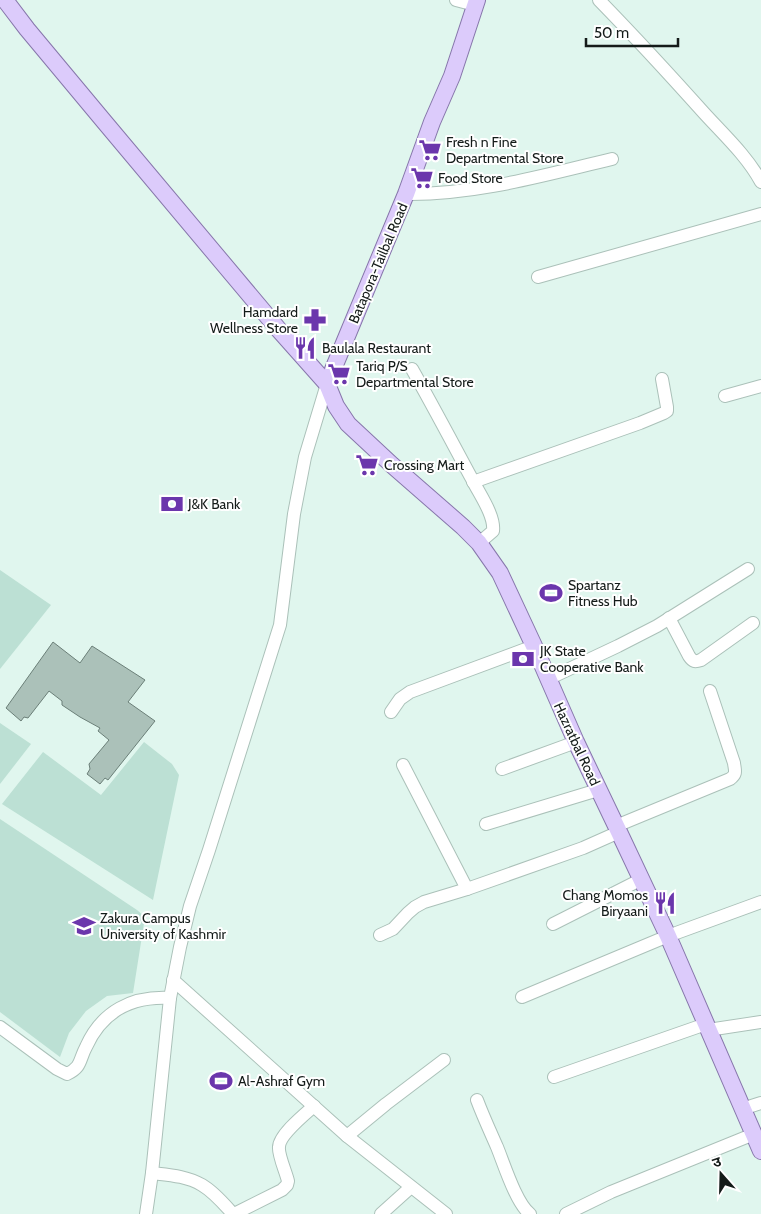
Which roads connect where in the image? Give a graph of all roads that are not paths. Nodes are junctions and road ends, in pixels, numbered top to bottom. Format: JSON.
{"nodes":[{"id":1,"x":5,"y":0,"type":"edge"},
{"id":2,"x":456,"y":0,"type":"edge"},
{"id":3,"x":599,"y":0,"type":"edge"},
{"id":4,"x":476,"y":3,"type":"edge"},
{"id":5,"x":612,"y":159,"type":"dead end"},
{"id":6,"x":761,"y":182,"type":"edge"},
{"id":7,"x":406,"y":194,"type":"junction"},
{"id":8,"x":761,"y":214,"type":"edge"},
{"id":9,"x":538,"y":277,"type":"dead end"},
{"id":10,"x":412,"y":369,"type":"dead end"},
{"id":11,"x":662,"y":379,"type":"dead end"},
{"id":12,"x":327,"y":384,"type":"junction"},
{"id":13,"x":761,"y":386,"type":"edge"},
{"id":14,"x":725,"y":396,"type":"dead end"},
{"id":15,"x":474,"y":482,"type":"junction"},
{"id":16,"x":479,"y":543,"type":"junction"},
{"id":17,"x":748,"y":569,"type":"dead end"},
{"id":18,"x":669,"y":618,"type":"junction"},
{"id":19,"x":753,"y":623,"type":"dead end"},
{"id":20,"x":534,"y":646,"type":"junction"},
{"id":21,"x":548,"y":679,"type":"junction"},
{"id":22,"x":710,"y":691,"type":"dead end"},
{"id":23,"x":391,"y":712,"type":"dead end"},
{"id":24,"x":576,"y":742,"type":"junction"},
{"id":25,"x":403,"y":765,"type":"dead end"},
{"id":26,"x":502,"y":769,"type":"dead end"},
{"id":27,"x":598,"y":790,"type":"junction"},
{"id":28,"x":486,"y":824,"type":"dead end"},
{"id":29,"x":618,"y":829,"type":"junction"},
{"id":30,"x":642,"y":879,"type":"junction"},
{"id":31,"x":467,"y":889,"type":"junction"},
{"id":32,"x":761,"y":902,"type":"edge"},
{"id":33,"x":553,"y":924,"type":"dead end"},
{"id":34,"x":380,"y":935,"type":"dead end"},
{"id":35,"x":668,"y":936,"type":"junction"},
{"id":36,"x":173,"y":980,"type":"junction"},
{"id":37,"x":522,"y":997,"type":"dead end"},
{"id":38,"x":170,"y":998,"type":"junction"},
{"id":39,"x":761,"y":1022,"type":"edge"},
{"id":40,"x":0,"y":1026,"type":"edge"},
{"id":41,"x":707,"y":1027,"type":"junction"},
{"id":42,"x":444,"y":1060,"type":"dead end"},
{"id":43,"x":554,"y":1078,"type":"dead end"},
{"id":44,"x":477,"y":1100,"type":"dead end"},
{"id":45,"x":761,"y":1103,"type":"edge"},
{"id":46,"x":314,"y":1106,"type":"junction"},
{"id":47,"x":742,"y":1109,"type":"junction"},
{"id":48,"x":754,"y":1134,"type":"junction"},
{"id":49,"x":347,"y":1136,"type":"junction"},
{"id":50,"x":761,"y":1151,"type":"edge"},
{"id":51,"x":152,"y":1173,"type":"junction"},
{"id":52,"x":411,"y":1187,"type":"junction"},
{"id":53,"x":146,"y":1214,"type":"edge"},
{"id":54,"x":234,"y":1214,"type":"edge"},
{"id":55,"x":381,"y":1214,"type":"edge"},
{"id":56,"x":446,"y":1214,"type":"edge"},
{"id":57,"x":530,"y":1214,"type":"edge"},
{"id":58,"x":566,"y":1214,"type":"edge"}],
"edges":[{"from":1,"to":12,"type":"main road","name":"Hazratbal Road"},
{"from":2,"to":4,"type":"street"},
{"from":3,"to":6,"type":"street"},
{"from":4,"to":7,"type":"main road","name":"Batapora-Tailbal Road"},
{"from":5,"to":7,"type":"street"},
{"from":7,"to":12,"type":"main road","name":"Batapora-Tailbal Road"},
{"from":8,"to":9,"type":"street"},
{"from":10,"to":15,"type":"street"},
{"from":11,"to":15,"type":"street"},
{"from":12,"to":16,"type":"main road","name":"Hazratbal Road"},
{"from":12,"to":36,"type":"street"},
{"from":13,"to":14,"type":"street"},
{"from":15,"to":16,"type":"street"},
{"from":16,"to":20,"type":"main road","name":"Hazratbal Road"},
{"from":17,"to":18,"type":"street"},
{"from":18,"to":19,"type":"street"},
{"from":18,"to":21,"type":"street"},
{"from":20,"to":21,"type":"main road","name":"Hazratbal Road"},
{"from":20,"to":23,"type":"street"},
{"from":21,"to":24,"type":"main road","name":"Hazratbal Road"},
{"from":22,"to":29,"type":"street"},
{"from":24,"to":26,"type":"street"},
{"from":24,"to":27,"type":"main road","name":"Hazratbal Road"},
{"from":25,"to":31,"type":"street"},
{"from":27,"to":28,"type":"street"},
{"from":27,"to":29,"type":"main road","name":"Hazratbal Road"},
{"from":29,"to":30,"type":"main road","name":"Hazratbal Road"},
{"from":29,"to":31,"type":"street"},
{"from":30,"to":33,"type":"street"},
{"from":30,"to":35,"type":"main road","name":"Hazratbal Road"},
{"from":31,"to":34,"type":"street"},
{"from":32,"to":35,"type":"street"},
{"from":35,"to":37,"type":"street"},
{"from":35,"to":41,"type":"main road","name":"Hazratbal Road"},
{"from":36,"to":38,"type":"street"},
{"from":36,"to":46,"type":"street"},
{"from":38,"to":40,"type":"street"},
{"from":38,"to":51,"type":"street"},
{"from":39,"to":41,"type":"street"},
{"from":41,"to":43,"type":"street"},
{"from":41,"to":47,"type":"main road","name":"Hazratbal Road"},
{"from":42,"to":49,"type":"street"},
{"from":44,"to":57,"type":"street"},
{"from":45,"to":47,"type":"street"},
{"from":46,"to":49,"type":"street"},
{"from":46,"to":54,"type":"street"},
{"from":47,"to":48,"type":"main road","name":"Hazratbal Road"},
{"from":48,"to":50,"type":"main road","name":"Hazratbal Road"},
{"from":48,"to":58,"type":"street"},
{"from":49,"to":52,"type":"street"},
{"from":51,"to":53,"type":"street"},
{"from":51,"to":54,"type":"street"},
{"from":52,"to":55,"type":"street"},
{"from":52,"to":56,"type":"street"}]}
